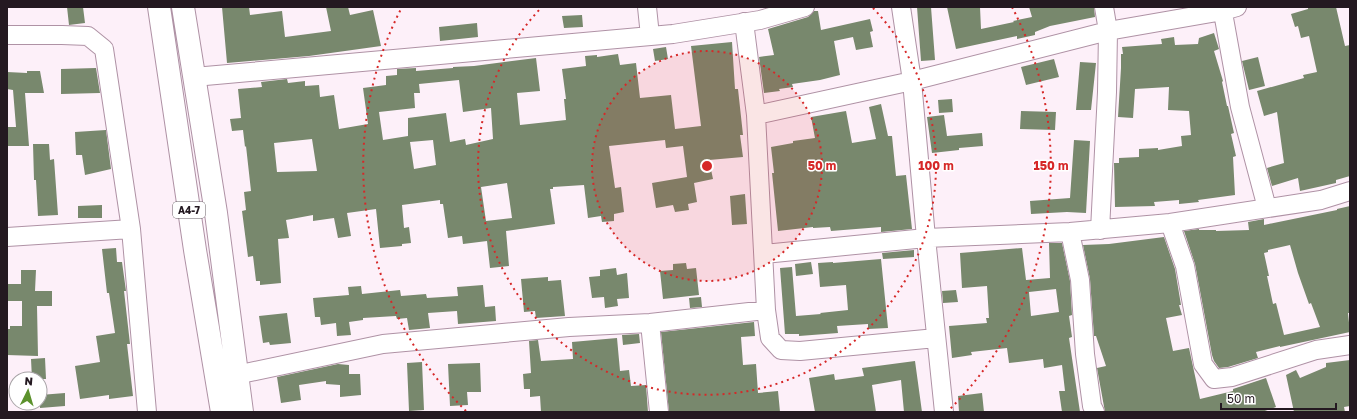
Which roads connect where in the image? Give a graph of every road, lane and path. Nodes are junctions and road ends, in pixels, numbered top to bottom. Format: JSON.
{"nodes":[{"id":1,"x":159,"y":7,"type":"edge"},
{"id":2,"x":183,"y":7,"type":"edge"},
{"id":3,"x":647,"y":7,"type":"edge"},
{"id":4,"x":805,"y":7,"type":"edge"},
{"id":5,"x":901,"y":7,"type":"edge"},
{"id":6,"x":1104,"y":7,"type":"edge"},
{"id":7,"x":1227,"y":8,"type":"edge"},
{"id":8,"x":744,"y":22,"type":"junction"},
{"id":9,"x":1108,"y":31,"type":"junction"},
{"id":10,"x":7,"y":35,"type":"edge"},
{"id":11,"x":650,"y":36,"type":"junction"},
{"id":12,"x":194,"y":77,"type":"junction"},
{"id":13,"x":912,"y":81,"type":"junction"},
{"id":14,"x":756,"y":115,"type":"junction"},
{"id":15,"x":1350,"y":191,"type":"edge"},
{"id":16,"x":1267,"y":208,"type":"junction"},
{"id":17,"x":1170,"y":223,"type":"junction"},
{"id":18,"x":131,"y":229,"type":"junction"},
{"id":19,"x":1100,"y":230,"type":"junction"},
{"id":20,"x":1070,"y":232,"type":"junction"},
{"id":21,"x":7,"y":237,"type":"edge"},
{"id":22,"x":926,"y":238,"type":"junction"},
{"id":23,"x":764,"y":254,"type":"junction"},
{"id":24,"x":766,"y":310,"type":"junction"},
{"id":25,"x":650,"y":323,"type":"junction"},
{"id":26,"x":936,"y":338,"type":"junction"},
{"id":27,"x":1350,"y":345,"type":"edge"},
{"id":28,"x":236,"y":375,"type":"junction"},
{"id":29,"x":147,"y":412,"type":"edge"},
{"id":30,"x":222,"y":412,"type":"edge"},
{"id":31,"x":242,"y":412,"type":"edge"},
{"id":32,"x":659,"y":412,"type":"edge"},
{"id":33,"x":944,"y":412,"type":"edge"},
{"id":34,"x":1095,"y":412,"type":"edge"}],
"edges":[{"from":1,"to":30,"type":"highway","number":"A4-7"},
{"from":2,"to":12,"type":"highway","number":"A4-7"},
{"from":3,"to":11,"type":"street"},
{"from":4,"to":8,"type":"street"},
{"from":5,"to":13,"type":"street"},
{"from":6,"to":9,"type":"street"},
{"from":7,"to":9,"type":"street"},
{"from":7,"to":16,"type":"street"},
{"from":8,"to":11,"type":"street"},
{"from":8,"to":14,"type":"street"},
{"from":9,"to":13,"type":"street"},
{"from":9,"to":19,"type":"street"},
{"from":10,"to":18,"type":"street"},
{"from":11,"to":12,"type":"street"},
{"from":12,"to":28,"type":"highway","number":"A4-7"},
{"from":13,"to":14,"type":"street"},
{"from":13,"to":22,"type":"street"},
{"from":14,"to":23,"type":"street"},
{"from":15,"to":16,"type":"street"},
{"from":16,"to":17,"type":"street"},
{"from":17,"to":19,"type":"street"},
{"from":17,"to":27,"type":"street"},
{"from":18,"to":21,"type":"street"},
{"from":18,"to":29,"type":"street"},
{"from":19,"to":20,"type":"street"},
{"from":20,"to":22,"type":"street"},
{"from":20,"to":34,"type":"street"},
{"from":22,"to":23,"type":"street"},
{"from":22,"to":26,"type":"street"},
{"from":23,"to":24,"type":"street"},
{"from":24,"to":25,"type":"street"},
{"from":24,"to":26,"type":"street"},
{"from":25,"to":28,"type":"street"},
{"from":25,"to":32,"type":"street"},
{"from":26,"to":33,"type":"street"},
{"from":28,"to":31,"type":"highway","number":"A4-7"}]}
